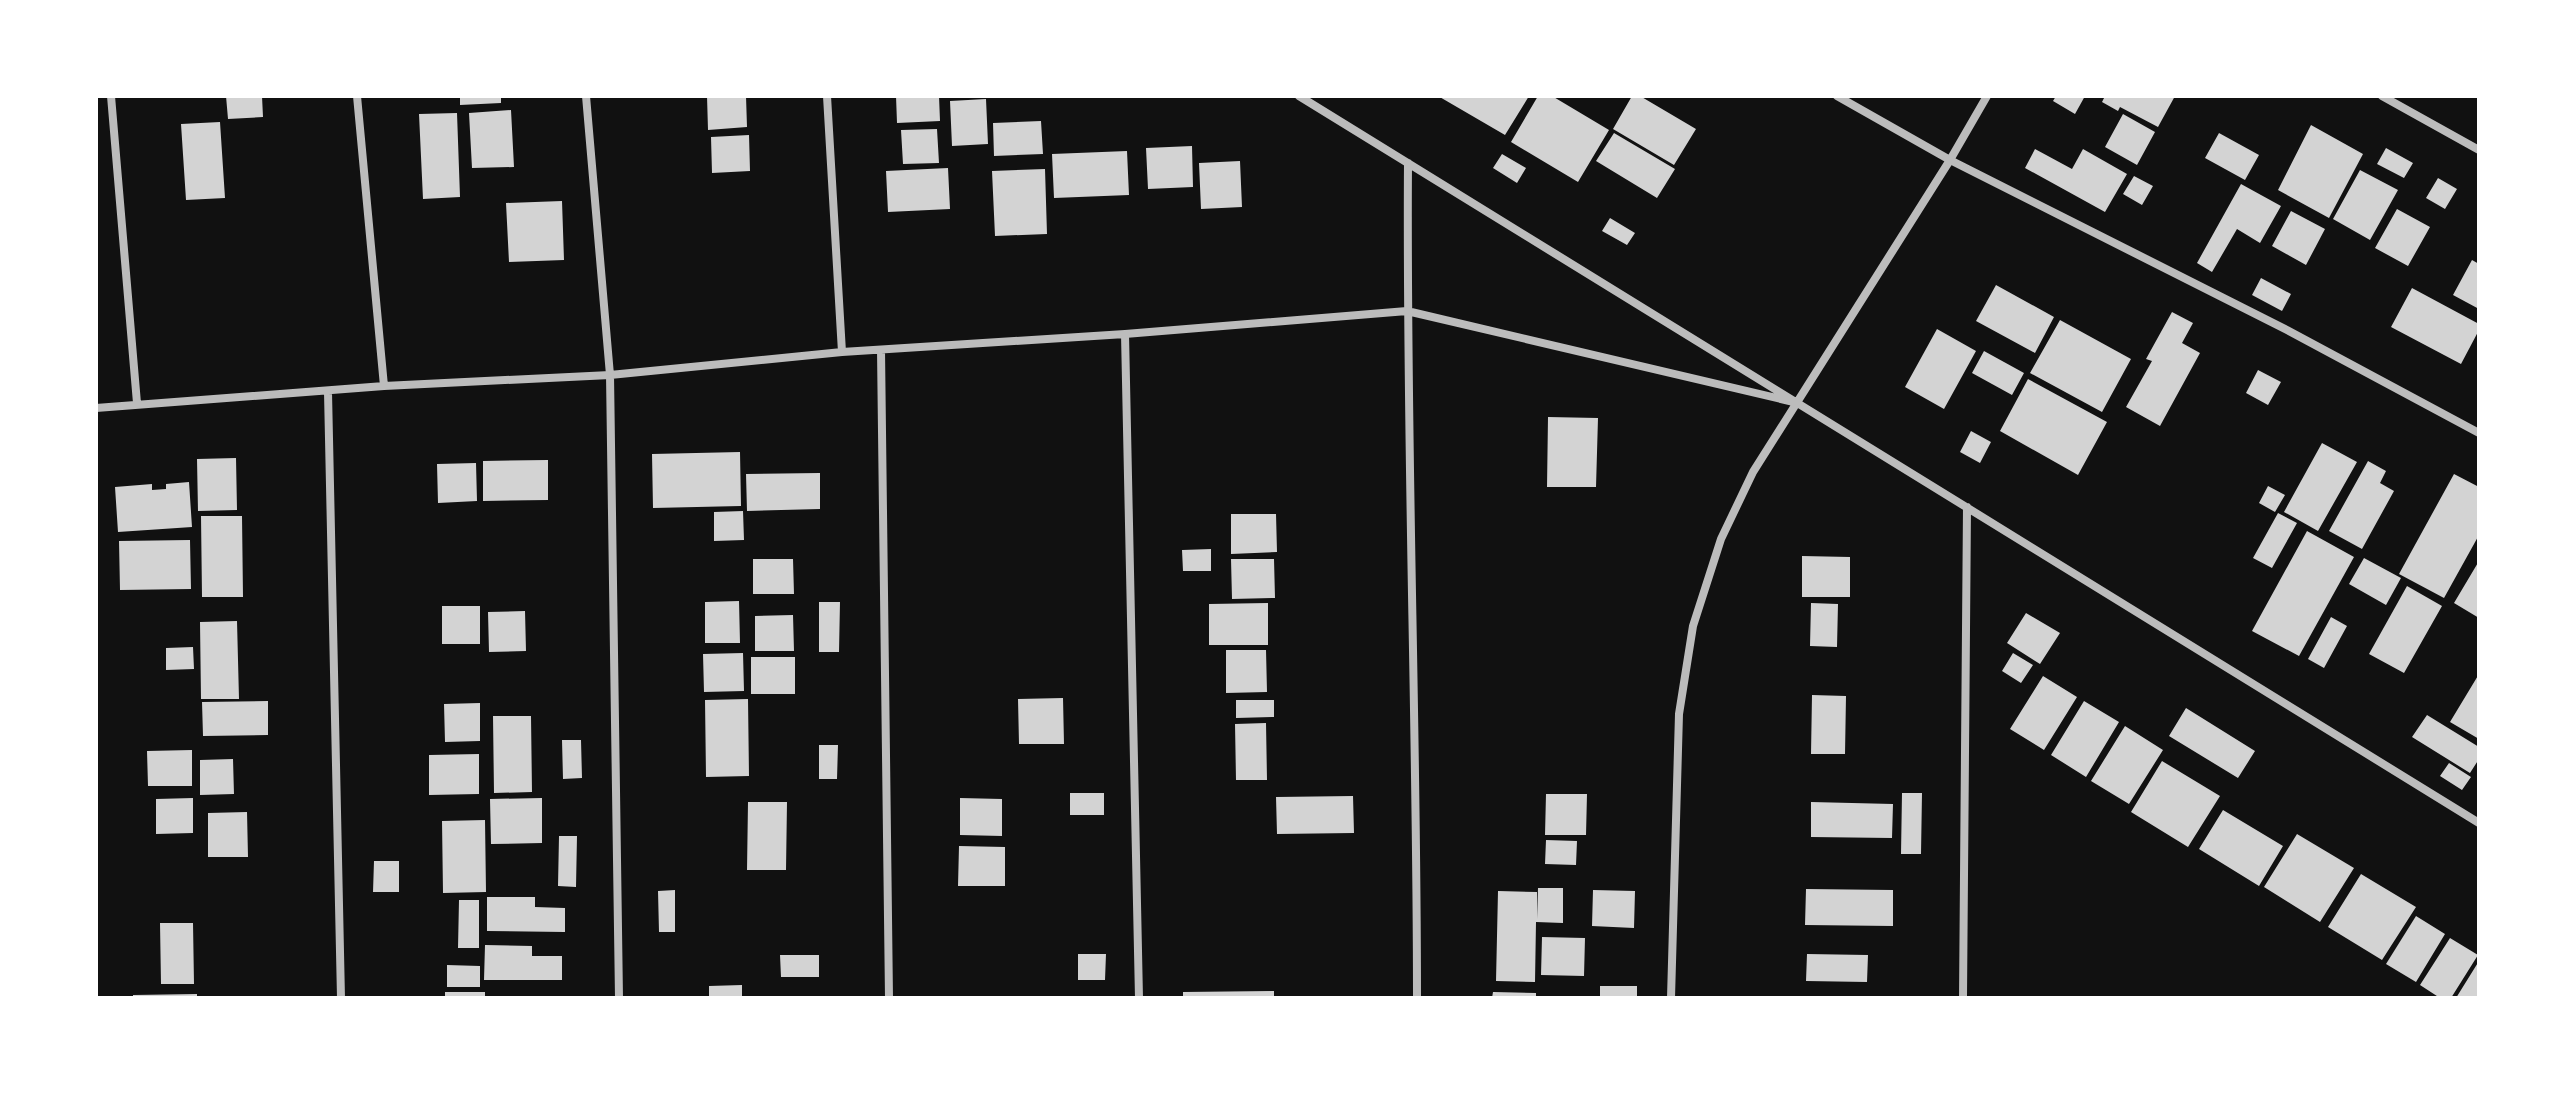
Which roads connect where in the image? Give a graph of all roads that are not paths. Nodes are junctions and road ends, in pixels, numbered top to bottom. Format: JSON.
{"nodes":[{"id":1,"x":111,"y":96,"type":"edge"},
{"id":2,"x":357,"y":96,"type":"edge"},
{"id":3,"x":586,"y":96,"type":"edge"},
{"id":4,"x":827,"y":96,"type":"edge"},
{"id":5,"x":1299,"y":96,"type":"edge"},
{"id":6,"x":1837,"y":96,"type":"edge"},
{"id":7,"x":1987,"y":96,"type":"edge"},
{"id":8,"x":2382,"y":96,"type":"edge"},
{"id":9,"x":2479,"y":150,"type":"edge"},
{"id":10,"x":1950,"y":160,"type":"junction"},
{"id":11,"x":1408,"y":163,"type":"junction"},
{"id":12,"x":1407,"y":311,"type":"junction"},
{"id":13,"x":1125,"y":334,"type":"junction"},
{"id":14,"x":881,"y":350,"type":"junction"},
{"id":15,"x":842,"y":352,"type":"junction"},
{"id":16,"x":610,"y":375,"type":"junction"},
{"id":17,"x":384,"y":386,"type":"junction"},
{"id":18,"x":328,"y":392,"type":"junction"},
{"id":19,"x":137,"y":403,"type":"junction"},
{"id":20,"x":1798,"y":403,"type":"junction"},
{"id":21,"x":96,"y":408,"type":"edge"},
{"id":22,"x":2479,"y":433,"type":"edge"},
{"id":23,"x":1967,"y":507,"type":"junction"},
{"id":24,"x":2478,"y":821,"type":"edge"},
{"id":25,"x":341,"y":998,"type":"edge"},
{"id":26,"x":619,"y":998,"type":"edge"},
{"id":27,"x":889,"y":998,"type":"edge"},
{"id":28,"x":1139,"y":998,"type":"edge"},
{"id":29,"x":1417,"y":998,"type":"edge"},
{"id":30,"x":1671,"y":998,"type":"edge"},
{"id":31,"x":1963,"y":998,"type":"edge"}],
"edges":[{"from":1,"to":19,"type":"street"},
{"from":2,"to":17,"type":"street"},
{"from":3,"to":16,"type":"street"},
{"from":4,"to":15,"type":"street"},
{"from":5,"to":11,"type":"street"},
{"from":6,"to":10,"type":"street"},
{"from":7,"to":10,"type":"street"},
{"from":8,"to":9,"type":"street"},
{"from":10,"to":20,"type":"street"},
{"from":10,"to":22,"type":"street"},
{"from":11,"to":12,"type":"street"},
{"from":11,"to":20,"type":"street"},
{"from":12,"to":13,"type":"street"},
{"from":12,"to":20,"type":"street"},
{"from":12,"to":29,"type":"street"},
{"from":13,"to":14,"type":"street"},
{"from":13,"to":28,"type":"street"},
{"from":14,"to":15,"type":"street"},
{"from":14,"to":27,"type":"street"},
{"from":15,"to":16,"type":"street"},
{"from":16,"to":17,"type":"street"},
{"from":16,"to":26,"type":"street"},
{"from":17,"to":18,"type":"street"},
{"from":18,"to":19,"type":"street"},
{"from":18,"to":25,"type":"street"},
{"from":19,"to":21,"type":"street"},
{"from":20,"to":23,"type":"street"},
{"from":20,"to":30,"type":"street"},
{"from":23,"to":24,"type":"street"},
{"from":23,"to":31,"type":"street"}]}
